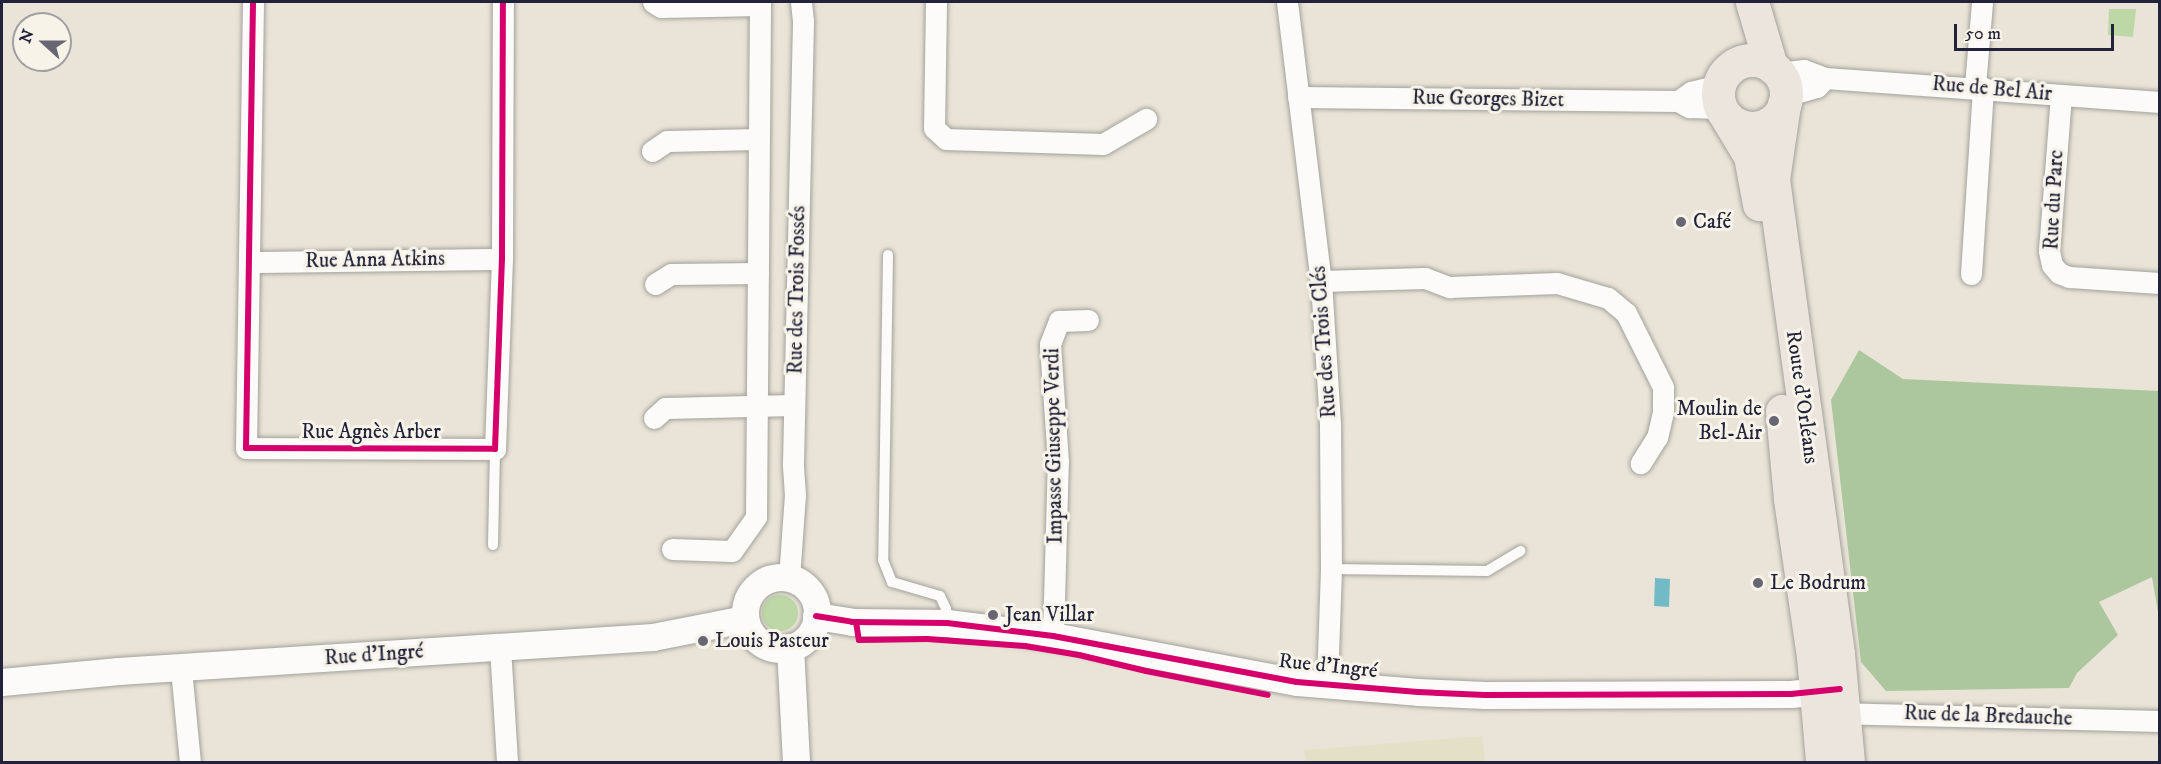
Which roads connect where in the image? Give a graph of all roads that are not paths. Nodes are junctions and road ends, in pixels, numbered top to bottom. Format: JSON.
{"nodes":[{"id":1,"x":253,"y":2,"type":"edge"},
{"id":2,"x":503,"y":2,"type":"edge"},
{"id":3,"x":653,"y":2,"type":"edge"},
{"id":4,"x":801,"y":2,"type":"edge"},
{"id":5,"x":936,"y":2,"type":"edge"},
{"id":6,"x":1287,"y":2,"type":"edge"},
{"id":7,"x":1740,"y":2,"type":"edge"},
{"id":8,"x":1752,"y":2,"type":"edge"},
{"id":9,"x":1982,"y":2,"type":"edge"},
{"id":10,"x":760,"y":3,"type":"edge"},
{"id":11,"x":1780,"y":85,"type":"junction"},
{"id":12,"x":1979,"y":87,"type":"junction"},
{"id":13,"x":1725,"y":94,"type":"junction"},
{"id":14,"x":2061,"y":95,"type":"junction"},
{"id":15,"x":1298,"y":97,"type":"junction"},
{"id":16,"x":2160,"y":102,"type":"edge"},
{"id":17,"x":1146,"y":119,"type":"dead end"},
{"id":18,"x":759,"y":139,"type":"junction"},
{"id":19,"x":652,"y":151,"type":"dead end"},
{"id":20,"x":888,"y":255,"type":"dead end"},
{"id":21,"x":502,"y":259,"type":"junction"},
{"id":22,"x":249,"y":262,"type":"junction"},
{"id":23,"x":758,"y":273,"type":"junction"},
{"id":24,"x":1971,"y":274,"type":"dead end"},
{"id":25,"x":1321,"y":281,"type":"junction"},
{"id":26,"x":2160,"y":283,"type":"edge"},
{"id":27,"x":655,"y":284,"type":"dead end"},
{"id":28,"x":1088,"y":320,"type":"dead end"},
{"id":29,"x":758,"y":405,"type":"junction"},
{"id":30,"x":794,"y":405,"type":"junction"},
{"id":31,"x":654,"y":418,"type":"dead end"},
{"id":32,"x":495,"y":449,"type":"junction"},
{"id":33,"x":1641,"y":463,"type":"dead end"},
{"id":34,"x":493,"y":545,"type":"dead end"},
{"id":35,"x":672,"y":549,"type":"dead end"},
{"id":36,"x":1520,"y":551,"type":"dead end"},
{"id":37,"x":1331,"y":569,"type":"junction"},
{"id":38,"x":789,"y":578,"type":"junction"},
{"id":39,"x":816,"y":616,"type":"junction"},
{"id":40,"x":745,"y":620,"type":"junction"},
{"id":41,"x":947,"y":624,"type":"junction"},
{"id":42,"x":1053,"y":636,"type":"junction"},
{"id":43,"x":500,"y":647,"type":"junction"},
{"id":44,"x":790,"y":647,"type":"junction"},
{"id":45,"x":181,"y":669,"type":"junction"},
{"id":46,"x":2,"y":682,"type":"edge"},
{"id":47,"x":1328,"y":684,"type":"junction"},
{"id":48,"x":1828,"y":702,"type":"junction"},
{"id":49,"x":2160,"y":721,"type":"edge"},
{"id":50,"x":190,"y":762,"type":"edge"},
{"id":51,"x":507,"y":762,"type":"edge"},
{"id":52,"x":796,"y":762,"type":"edge"},
{"id":53,"x":1822,"y":762,"type":"edge"},
{"id":54,"x":1848,"y":762,"type":"edge"}],
"edges":[{"from":1,"to":22,"type":"street","name":"Rue Agnès Arber"},
{"from":2,"to":21,"type":"street"},
{"from":3,"to":10,"type":"street"},
{"from":4,"to":30,"type":"street","name":"Rue des Trois Fossés"},
{"from":5,"to":17,"type":"street"},
{"from":6,"to":15,"type":"street","name":"Rue des Trois Clés"},
{"from":7,"to":13,"type":"main road"},
{"from":8,"to":11,"type":"main road","name":"Route d'Orléans"},
{"from":9,"to":12,"type":"street"},
{"from":10,"to":18,"type":"street"},
{"from":11,"to":12,"type":"street","name":"Rue de Bel Air"},
{"from":11,"to":13,"type":"main road"},
{"from":11,"to":13,"type":"main road"},
{"from":11,"to":48,"type":"main road","name":"Route d'Orléans"},
{"from":12,"to":14,"type":"street","name":"Rue de Bel Air"},
{"from":12,"to":24,"type":"street"},
{"from":13,"to":15,"type":"street","name":"Rue Georges Bizet"},
{"from":13,"to":48,"type":"main road","name":"Route d'Orléans"},
{"from":14,"to":16,"type":"street","name":"Rue de Bel Air"},
{"from":14,"to":26,"type":"street","name":"Rue du Parc"},
{"from":15,"to":25,"type":"street","name":"Rue des Trois Clés"},
{"from":18,"to":19,"type":"street"},
{"from":18,"to":23,"type":"street"},
{"from":20,"to":41,"type":"lane"},
{"from":21,"to":22,"type":"street","name":"Rue Anna Atkins"},
{"from":21,"to":32,"type":"street"},
{"from":22,"to":32,"type":"street","name":"Rue Agnès Arber"},
{"from":23,"to":27,"type":"street"},
{"from":23,"to":29,"type":"street"},
{"from":25,"to":33,"type":"street"},
{"from":25,"to":37,"type":"street","name":"Rue des Trois Clés"},
{"from":28,"to":42,"type":"street","name":"Impasse Giuseppe Verdi"},
{"from":29,"to":30,"type":"street"},
{"from":29,"to":31,"type":"street"},
{"from":29,"to":35,"type":"street"},
{"from":30,"to":38,"type":"street","name":"Rue des Trois Fossés"},
{"from":32,"to":34,"type":"lane"},
{"from":36,"to":37,"type":"lane"},
{"from":37,"to":47,"type":"street","name":"Rue des Trois Clés"},
{"from":38,"to":39,"type":"street"},
{"from":38,"to":40,"type":"street"},
{"from":39,"to":41,"type":"street","name":"Rue d'Ingré"},
{"from":39,"to":44,"type":"street"},
{"from":40,"to":43,"type":"street","name":"Rue d'Ingré"},
{"from":40,"to":44,"type":"street"},
{"from":41,"to":42,"type":"street","name":"Rue d'Ingré"},
{"from":42,"to":47,"type":"street","name":"Rue d'Ingré"},
{"from":43,"to":45,"type":"street","name":"Rue d'Ingré"},
{"from":43,"to":51,"type":"street"},
{"from":44,"to":52,"type":"street"},
{"from":45,"to":46,"type":"street","name":"Rue d'Ingré"},
{"from":45,"to":50,"type":"street"},
{"from":47,"to":48,"type":"street","name":"Rue d'Ingré"},
{"from":48,"to":49,"type":"street","name":"Rue de la Bredauche"},
{"from":48,"to":53,"type":"main road"},
{"from":48,"to":54,"type":"main road"}]}
